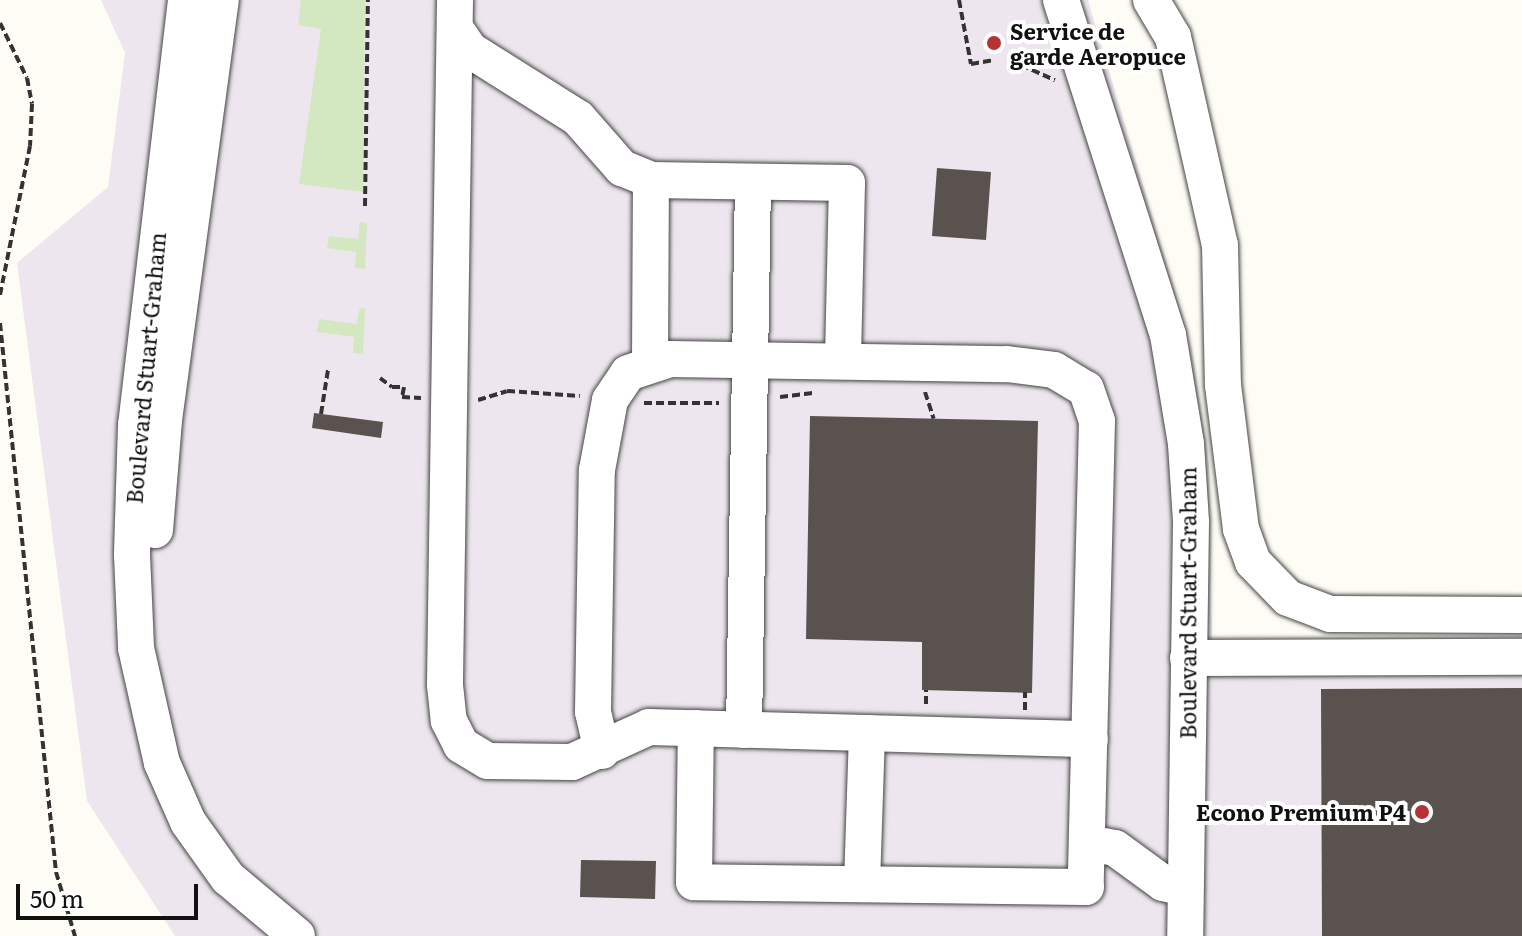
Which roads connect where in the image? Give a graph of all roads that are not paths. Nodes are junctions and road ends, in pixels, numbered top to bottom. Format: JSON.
{"nodes":[{"id":1,"x":186,"y":0,"type":"edge"},
{"id":2,"x":221,"y":0,"type":"edge"},
{"id":3,"x":1061,"y":0,"type":"edge"},
{"id":4,"x":1151,"y":0,"type":"edge"},
{"id":5,"x":455,"y":14,"type":"edge"},
{"id":6,"x":651,"y":180,"type":"junction"},
{"id":7,"x":753,"y":182,"type":"junction"},
{"id":8,"x":749,"y":359,"type":"junction"},
{"id":9,"x":843,"y":360,"type":"junction"},
{"id":10,"x":650,"y":361,"type":"junction"},
{"id":11,"x":1522,"y":615,"type":"edge"},
{"id":12,"x":1522,"y":657,"type":"edge"},
{"id":13,"x":1188,"y":658,"type":"junction"},
{"id":14,"x":696,"y":728,"type":"junction"},
{"id":15,"x":744,"y":730,"type":"junction"},
{"id":16,"x":867,"y":733,"type":"junction"},
{"id":17,"x":154,"y":736,"type":"junction"},
{"id":18,"x":1090,"y":739,"type":"junction"},
{"id":19,"x":602,"y":751,"type":"junction"},
{"id":20,"x":1087,"y":843,"type":"junction"},
{"id":21,"x":862,"y":884,"type":"junction"},
{"id":22,"x":1185,"y":888,"type":"junction"},
{"id":23,"x":297,"y":936,"type":"edge"},
{"id":24,"x":1185,"y":936,"type":"edge"}],
"edges":[{"from":1,"to":17,"type":"street","name":"Boulevard Stuart-Graham"},
{"from":2,"to":17,"type":"street","name":"Boulevard Stuart-Graham"},
{"from":3,"to":13,"type":"street","name":"Boulevard Stuart-Graham"},
{"from":4,"to":11,"type":"street"},
{"from":5,"to":6,"type":"street"},
{"from":5,"to":19,"type":"street"},
{"from":6,"to":7,"type":"street"},
{"from":6,"to":10,"type":"street"},
{"from":7,"to":8,"type":"street"},
{"from":7,"to":9,"type":"street"},
{"from":8,"to":9,"type":"street"},
{"from":8,"to":10,"type":"street"},
{"from":8,"to":15,"type":"street"},
{"from":9,"to":18,"type":"street"},
{"from":10,"to":19,"type":"street"},
{"from":12,"to":13,"type":"street"},
{"from":13,"to":22,"type":"street","name":"Boulevard Stuart-Graham"},
{"from":14,"to":15,"type":"street"},
{"from":14,"to":19,"type":"street"},
{"from":14,"to":21,"type":"street"},
{"from":15,"to":16,"type":"street"},
{"from":16,"to":18,"type":"street"},
{"from":16,"to":21,"type":"street"},
{"from":17,"to":23,"type":"street","name":"Boulevard Stuart-Graham"},
{"from":18,"to":20,"type":"street"},
{"from":20,"to":21,"type":"street"},
{"from":20,"to":22,"type":"street"},
{"from":22,"to":24,"type":"street","name":"Boulevard Stuart-Graham"}]}
